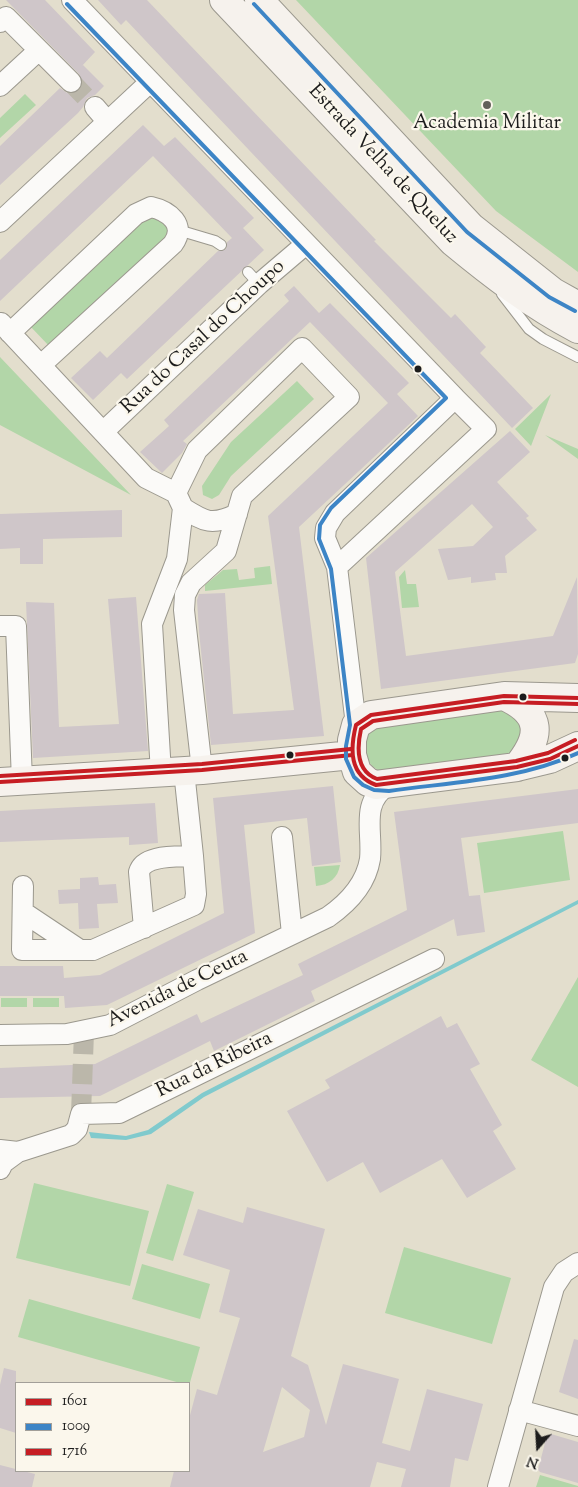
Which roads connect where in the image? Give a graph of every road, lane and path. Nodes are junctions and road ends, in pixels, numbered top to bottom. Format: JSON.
{"nodes":[{"id":1,"x":72,"y":0,"type":"edge"},
{"id":2,"x":224,"y":0,"type":"edge"},
{"id":3,"x":259,"y":0,"type":"edge"},
{"id":4,"x":0,"y":22,"type":"edge"},
{"id":5,"x":39,"y":50,"type":"junction"},
{"id":6,"x":71,"y":82,"type":"tunnel mouth"},
{"id":7,"x":149,"y":83,"type":"junction"},
{"id":8,"x":0,"y":86,"type":"edge"},
{"id":9,"x":0,"y":222,"type":"edge"},
{"id":10,"x":178,"y":230,"type":"junction"},
{"id":11,"x":306,"y":244,"type":"junction"},
{"id":12,"x":221,"y":245,"type":"dead end"},
{"id":13,"x":480,"y":265,"type":"junction"},
{"id":14,"x":578,"y":306,"type":"edge"},
{"id":15,"x":5,"y":328,"type":"edge"},
{"id":16,"x":578,"y":329,"type":"edge"},
{"id":17,"x":578,"y":357,"type":"edge"},
{"id":18,"x":41,"y":365,"type":"junction"},
{"id":19,"x":455,"y":398,"type":"junction"},
{"id":20,"x":103,"y":432,"type":"junction"},
{"id":21,"x":179,"y":500,"type":"junction"},
{"id":22,"x":236,"y":514,"type":"junction"},
{"id":23,"x":337,"y":567,"type":"junction"},
{"id":24,"x":158,"y":605,"type":"junction"},
{"id":25,"x":184,"y":610,"type":"junction"},
{"id":26,"x":0,"y":626,"type":"edge"},
{"id":27,"x":504,"y":696,"type":"junction"},
{"id":28,"x":578,"y":697,"type":"edge"},
{"id":29,"x":356,"y":725,"type":"junction"},
{"id":30,"x":578,"y":746,"type":"edge"},
{"id":31,"x":352,"y":755,"type":"junction"},
{"id":32,"x":517,"y":767,"type":"junction"},
{"id":33,"x":182,"y":771,"type":"junction"},
{"id":34,"x":11,"y":781,"type":"edge"},
{"id":35,"x":388,"y":785,"type":"junction"},
{"id":36,"x":282,"y":837,"type":"dead end"},
{"id":37,"x":193,"y":856,"type":"junction"},
{"id":38,"x":23,"y":886,"type":"dead end"},
{"id":39,"x":23,"y":912,"type":"junction"},
{"id":40,"x":144,"y":928,"type":"junction"},
{"id":41,"x":292,"y":934,"type":"junction"},
{"id":42,"x":80,"y":950,"type":"junction"},
{"id":43,"x":434,"y":959,"type":"dead end"},
{"id":44,"x":0,"y":1035,"type":"edge"},
{"id":45,"x":9,"y":1151,"type":"edge"},
{"id":46,"x":0,"y":1169,"type":"edge"},
{"id":47,"x":578,"y":1263,"type":"edge"},
{"id":48,"x":520,"y":1410,"type":"junction"},
{"id":49,"x":578,"y":1426,"type":"edge"},
{"id":50,"x":498,"y":1487,"type":"edge"}],
"edges":[{"from":1,"to":7,"type":"street"},
{"from":2,"to":13,"type":"main road","name":"Estrada Velha de Queluz"},
{"from":3,"to":14,"type":"main road","name":"Estrada Velha de Queluz"},
{"from":4,"to":5,"type":"street"},
{"from":5,"to":6,"type":"street"},
{"from":5,"to":8,"type":"street"},
{"from":7,"to":9,"type":"street"},
{"from":7,"to":11,"type":"street"},
{"from":10,"to":12,"type":"lane"},
{"from":10,"to":15,"type":"street"},
{"from":10,"to":18,"type":"street"},
{"from":11,"to":19,"type":"street"},
{"from":11,"to":20,"type":"street","name":"Rua do Casal do Choupo"},
{"from":13,"to":16,"type":"main road","name":"Estrada Velha de Queluz"},
{"from":13,"to":17,"type":"lane"},
{"from":15,"to":18,"type":"street"},
{"from":18,"to":20,"type":"street"},
{"from":19,"to":23,"type":"street"},
{"from":19,"to":23,"type":"street"},
{"from":20,"to":21,"type":"street"},
{"from":21,"to":22,"type":"street"},
{"from":21,"to":22,"type":"street"},
{"from":21,"to":24,"type":"street"},
{"from":22,"to":25,"type":"street"},
{"from":23,"to":29,"type":"street"},
{"from":24,"to":25,"type":"street"},
{"from":24,"to":33,"type":"street"},
{"from":25,"to":33,"type":"street"},
{"from":26,"to":34,"type":"street"},
{"from":27,"to":28,"type":"main road"},
{"from":27,"to":29,"type":"main road"},
{"from":27,"to":32,"type":"main road"},
{"from":29,"to":31,"type":"main road"},
{"from":30,"to":32,"type":"main road"},
{"from":31,"to":33,"type":"main road"},
{"from":31,"to":35,"type":"main road"},
{"from":32,"to":35,"type":"main road"},
{"from":33,"to":34,"type":"main road"},
{"from":33,"to":37,"type":"street"},
{"from":35,"to":41,"type":"street","name":"Avenida de Ceuta"},
{"from":36,"to":41,"type":"street"},
{"from":37,"to":40,"type":"street"},
{"from":37,"to":40,"type":"street"},
{"from":38,"to":39,"type":"street"},
{"from":39,"to":42,"type":"street"},
{"from":39,"to":42,"type":"street"},
{"from":40,"to":42,"type":"street"},
{"from":41,"to":44,"type":"street","name":"Avenida de Ceuta"},
{"from":43,"to":45,"type":"street","name":"Rua da Ribeira"},
{"from":45,"to":46,"type":"street"},
{"from":47,"to":48,"type":"street"},
{"from":48,"to":49,"type":"street"},
{"from":48,"to":50,"type":"street"}]}
